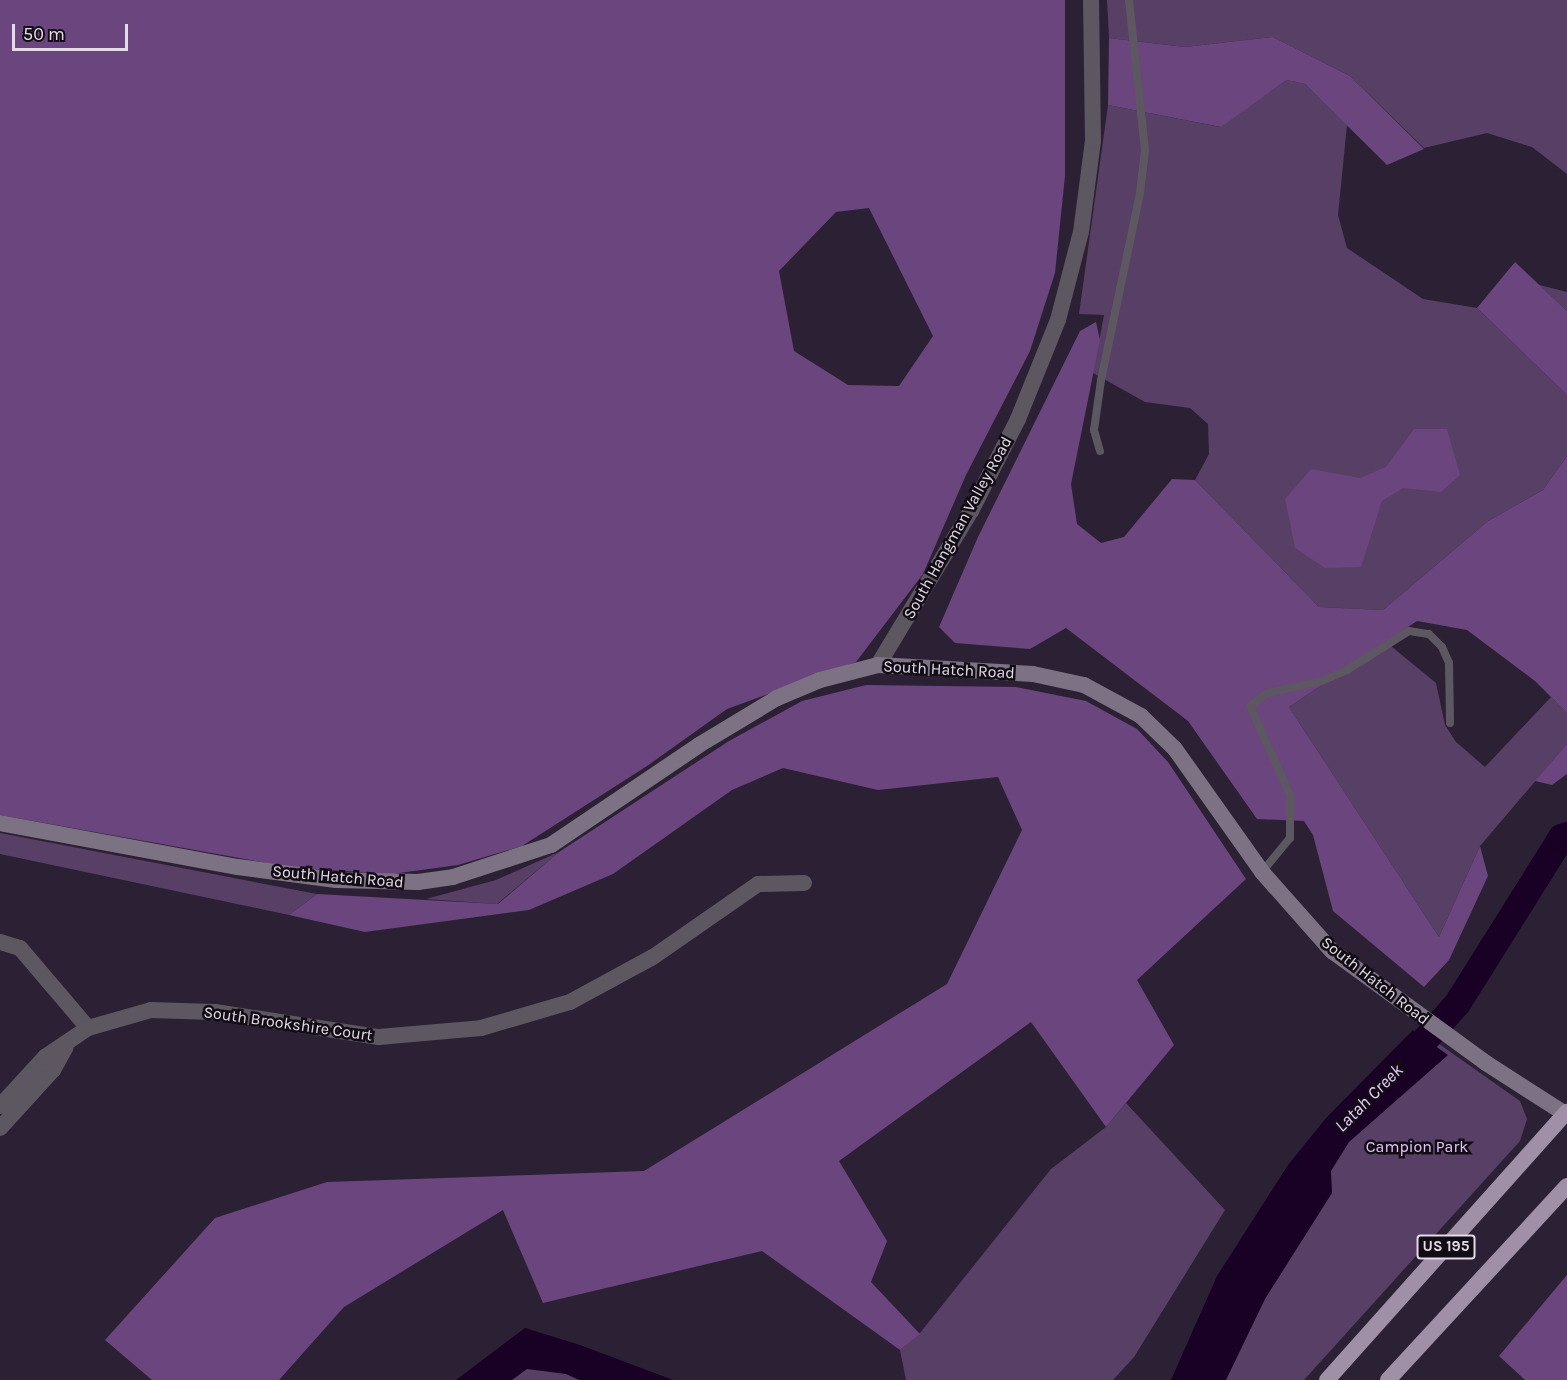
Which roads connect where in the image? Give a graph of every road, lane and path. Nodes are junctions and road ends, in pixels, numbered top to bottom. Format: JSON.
{"nodes":[{"id":1,"x":1091,"y":0,"type":"edge"},
{"id":2,"x":1129,"y":0,"type":"edge"},
{"id":3,"x":1100,"y":451,"type":"dead end"},
{"id":4,"x":878,"y":666,"type":"junction"},
{"id":5,"x":1450,"y":723,"type":"dead end"},
{"id":6,"x":0,"y":823,"type":"edge"},
{"id":7,"x":1262,"y":872,"type":"junction"},
{"id":8,"x":804,"y":883,"type":"dead end"},
{"id":9,"x":0,"y":942,"type":"edge"},
{"id":10,"x":88,"y":1028,"type":"junction"},
{"id":11,"x":66,"y":1047,"type":"junction"},
{"id":12,"x":0,"y":1106,"type":"edge"},
{"id":13,"x":1566,"y":1114,"type":"edge"},
{"id":14,"x":0,"y":1128,"type":"edge"},
{"id":15,"x":1567,"y":1186,"type":"edge"},
{"id":16,"x":1327,"y":1380,"type":"edge"},
{"id":17,"x":1388,"y":1380,"type":"edge"}],
"edges":[{"from":1,"to":4,"type":"street","name":"South Hangman Valley Road"},
{"from":2,"to":3,"type":"lane"},
{"from":4,"to":6,"type":"main road","name":"South Hatch Road"},
{"from":4,"to":7,"type":"main road","name":"South Hatch Road"},
{"from":5,"to":7,"type":"lane"},
{"from":7,"to":13,"type":"main road","name":"South Hatch Road"},
{"from":8,"to":10,"type":"street","name":"South Brookshire Court"},
{"from":9,"to":10,"type":"street"},
{"from":10,"to":11,"type":"street","name":"South Brookshire Court"},
{"from":11,"to":12,"type":"street","name":"South Brookshire Court"},
{"from":11,"to":14,"type":"street","name":"South Brookshire Court"},
{"from":13,"to":16,"type":"highway","number":"US 195"},
{"from":15,"to":17,"type":"highway","number":"US 195"}]}
